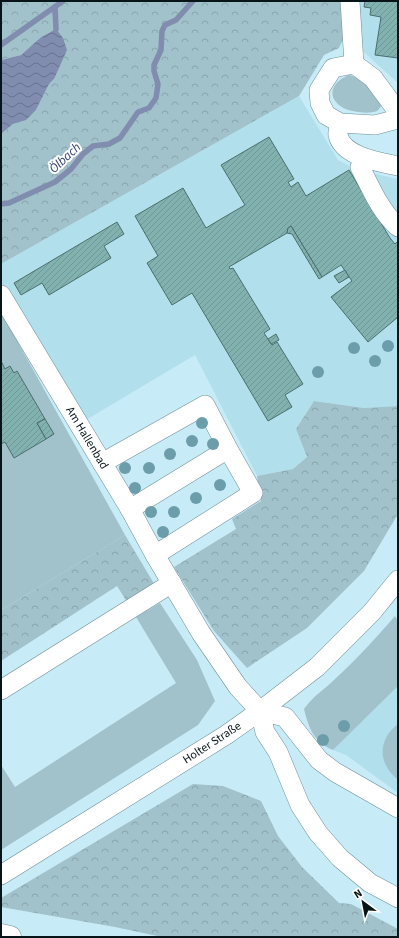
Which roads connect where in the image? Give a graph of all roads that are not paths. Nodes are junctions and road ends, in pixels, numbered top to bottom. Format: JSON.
{"nodes":[{"id":1,"x":350,"y":1,"type":"edge"},
{"id":2,"x":354,"y":64,"type":"junction"},
{"id":3,"x":398,"y":112,"type":"edge"},
{"id":4,"x":398,"y":119,"type":"edge"},
{"id":5,"x":340,"y":123,"type":"junction"},
{"id":6,"x":398,"y":166,"type":"edge"},
{"id":7,"x":360,"y":167,"type":"dead end"},
{"id":8,"x":398,"y":227,"type":"edge"},
{"id":9,"x":1,"y":294,"type":"edge"},
{"id":10,"x":228,"y":449,"type":"junction"},
{"id":11,"x":102,"y":463,"type":"junction"},
{"id":12,"x":130,"y":508,"type":"junction"},
{"id":13,"x":155,"y":555,"type":"junction"},
{"id":14,"x":398,"y":580,"type":"edge"},
{"id":15,"x":172,"y":583,"type":"junction"},
{"id":16,"x":1,"y":690,"type":"edge"},
{"id":17,"x":260,"y":711,"type":"junction"},
{"id":18,"x":398,"y":808,"type":"edge"},
{"id":19,"x":1,"y":874,"type":"edge"},
{"id":20,"x":398,"y":898,"type":"edge"},
{"id":21,"x":1,"y":935,"type":"edge"},
{"id":22,"x":10,"y":937,"type":"edge"}],
"edges":[{"from":1,"to":2,"type":"street"},
{"from":2,"to":3,"type":"street"},
{"from":2,"to":5,"type":"street"},
{"from":4,"to":5,"type":"street"},
{"from":5,"to":6,"type":"street"},
{"from":7,"to":8,"type":"street"},
{"from":9,"to":11,"type":"street","name":"Am Hallenbad"},
{"from":10,"to":11,"type":"street"},
{"from":10,"to":12,"type":"street"},
{"from":10,"to":13,"type":"street"},
{"from":11,"to":12,"type":"street","name":"Am Hallenbad"},
{"from":12,"to":13,"type":"street","name":"Am Hallenbad"},
{"from":13,"to":15,"type":"street","name":"Am Hallenbad"},
{"from":14,"to":17,"type":"street","name":"Holter Straße"},
{"from":15,"to":16,"type":"street"},
{"from":15,"to":17,"type":"street","name":"Am Hallenbad"},
{"from":17,"to":18,"type":"street"},
{"from":17,"to":19,"type":"street","name":"Holter Straße"},
{"from":17,"to":20,"type":"street"},
{"from":21,"to":22,"type":"highway"}]}
